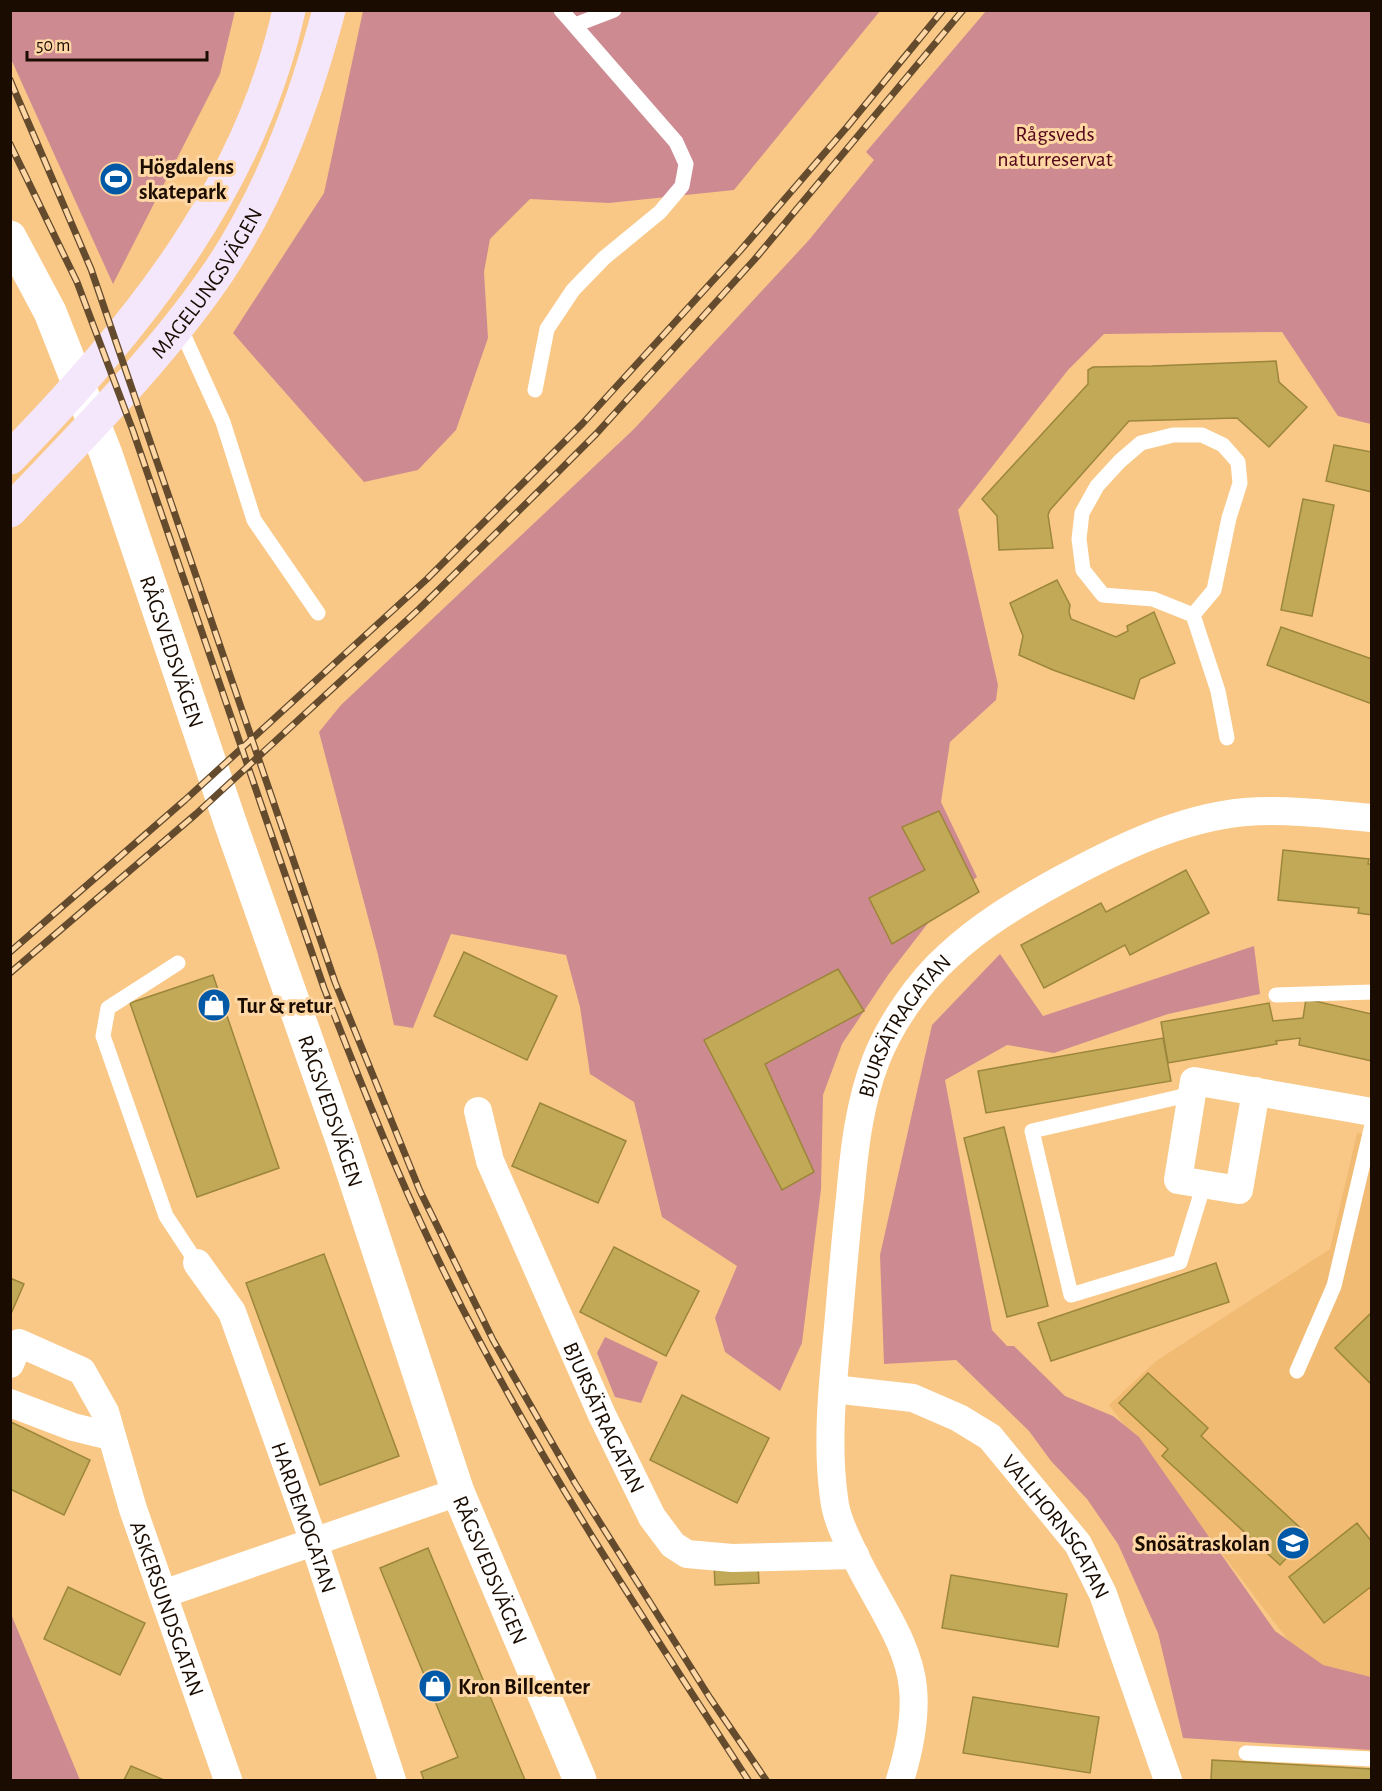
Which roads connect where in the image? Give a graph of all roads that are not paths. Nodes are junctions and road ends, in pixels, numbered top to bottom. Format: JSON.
{"nodes":[{"id":1,"x":290,"y":10,"type":"edge"},
{"id":2,"x":329,"y":10,"type":"edge"},
{"id":3,"x":561,"y":10,"type":"edge"},
{"id":4,"x":614,"y":10,"type":"edge"},
{"id":5,"x":575,"y":25,"type":"junction"},
{"id":6,"x":10,"y":237,"type":"edge"},
{"id":7,"x":179,"y":326,"type":"junction"},
{"id":8,"x":536,"y":390,"type":"dead end"},
{"id":9,"x":10,"y":458,"type":"edge"},
{"id":10,"x":10,"y":511,"type":"edge"},
{"id":11,"x":318,"y":613,"type":"dead end"},
{"id":12,"x":1193,"y":615,"type":"junction"},
{"id":13,"x":1227,"y":738,"type":"dead end"},
{"id":14,"x":1371,"y":818,"type":"edge"},
{"id":15,"x":178,"y":963,"type":"dead end"},
{"id":16,"x":1371,"y":992,"type":"edge"},
{"id":17,"x":1276,"y":995,"type":"dead end"},
{"id":18,"x":1256,"y":1091,"type":"junction"},
{"id":19,"x":1192,"y":1094,"type":"junction"},
{"id":20,"x":478,"y":1111,"type":"dead end"},
{"id":21,"x":1371,"y":1112,"type":"edge"},
{"id":22,"x":1371,"y":1125,"type":"edge"},
{"id":23,"x":1204,"y":1184,"type":"junction"},
{"id":24,"x":197,"y":1263,"type":"joint"},
{"id":25,"x":10,"y":1364,"type":"edge"},
{"id":26,"x":1297,"y":1371,"type":"dead end"},
{"id":27,"x":833,"y":1389,"type":"junction"},
{"id":28,"x":10,"y":1402,"type":"edge"},
{"id":29,"x":110,"y":1436,"type":"junction"},
{"id":30,"x":458,"y":1492,"type":"junction"},
{"id":31,"x":314,"y":1542,"type":"junction"},
{"id":32,"x":855,"y":1555,"type":"junction"},
{"id":33,"x":162,"y":1594,"type":"junction"},
{"id":34,"x":1246,"y":1753,"type":"dead end"},
{"id":35,"x":1371,"y":1759,"type":"edge"},
{"id":36,"x":228,"y":1780,"type":"edge"},
{"id":37,"x":392,"y":1780,"type":"edge"},
{"id":38,"x":580,"y":1780,"type":"edge"},
{"id":39,"x":900,"y":1780,"type":"edge"},
{"id":40,"x":1168,"y":1780,"type":"edge"}],
"edges":[{"from":1,"to":9,"type":"main road","name":"MAGELUNGSVÄGEN"},
{"from":2,"to":7,"type":"main road","name":"MAGELUNGSVÄGEN"},
{"from":3,"to":5,"type":"lane"},
{"from":4,"to":5,"type":"lane"},
{"from":5,"to":8,"type":"lane"},
{"from":6,"to":30,"type":"street","name":"RÅGSVEDSVÄGEN"},
{"from":7,"to":10,"type":"main road","name":"MAGELUNGSVÄGEN"},
{"from":7,"to":11,"type":"lane"},
{"from":12,"to":12,"type":"lane"},
{"from":12,"to":13,"type":"lane"},
{"from":14,"to":27,"type":"street","name":"BJURSÄTRAGATAN"},
{"from":15,"to":24,"type":"lane"},
{"from":16,"to":17,"type":"lane"},
{"from":18,"to":19,"type":"street"},
{"from":18,"to":21,"type":"street"},
{"from":18,"to":23,"type":"street"},
{"from":19,"to":23,"type":"street"},
{"from":19,"to":23,"type":"lane"},
{"from":20,"to":32,"type":"street","name":"BJURSÄTRAGATAN"},
{"from":22,"to":26,"type":"lane"},
{"from":24,"to":31,"type":"street","name":"HARDEMOGATAN"},
{"from":25,"to":29,"type":"street","name":"ASKERSUNDSGATAN"},
{"from":27,"to":32,"type":"street","name":"BJURSÄTRAGATAN"},
{"from":27,"to":40,"type":"street","name":"VALLHORNSGATAN"},
{"from":28,"to":29,"type":"street"},
{"from":29,"to":33,"type":"street","name":"ASKERSUNDSGATAN"},
{"from":30,"to":31,"type":"street"},
{"from":30,"to":38,"type":"street","name":"RÅGSVEDSVÄGEN"},
{"from":31,"to":33,"type":"street"},
{"from":31,"to":37,"type":"street","name":"HARDEMOGATAN"},
{"from":32,"to":39,"type":"street","name":"BJURSÄTRAGATAN"},
{"from":33,"to":36,"type":"street","name":"ASKERSUNDSGATAN"},
{"from":34,"to":35,"type":"lane"}]}
